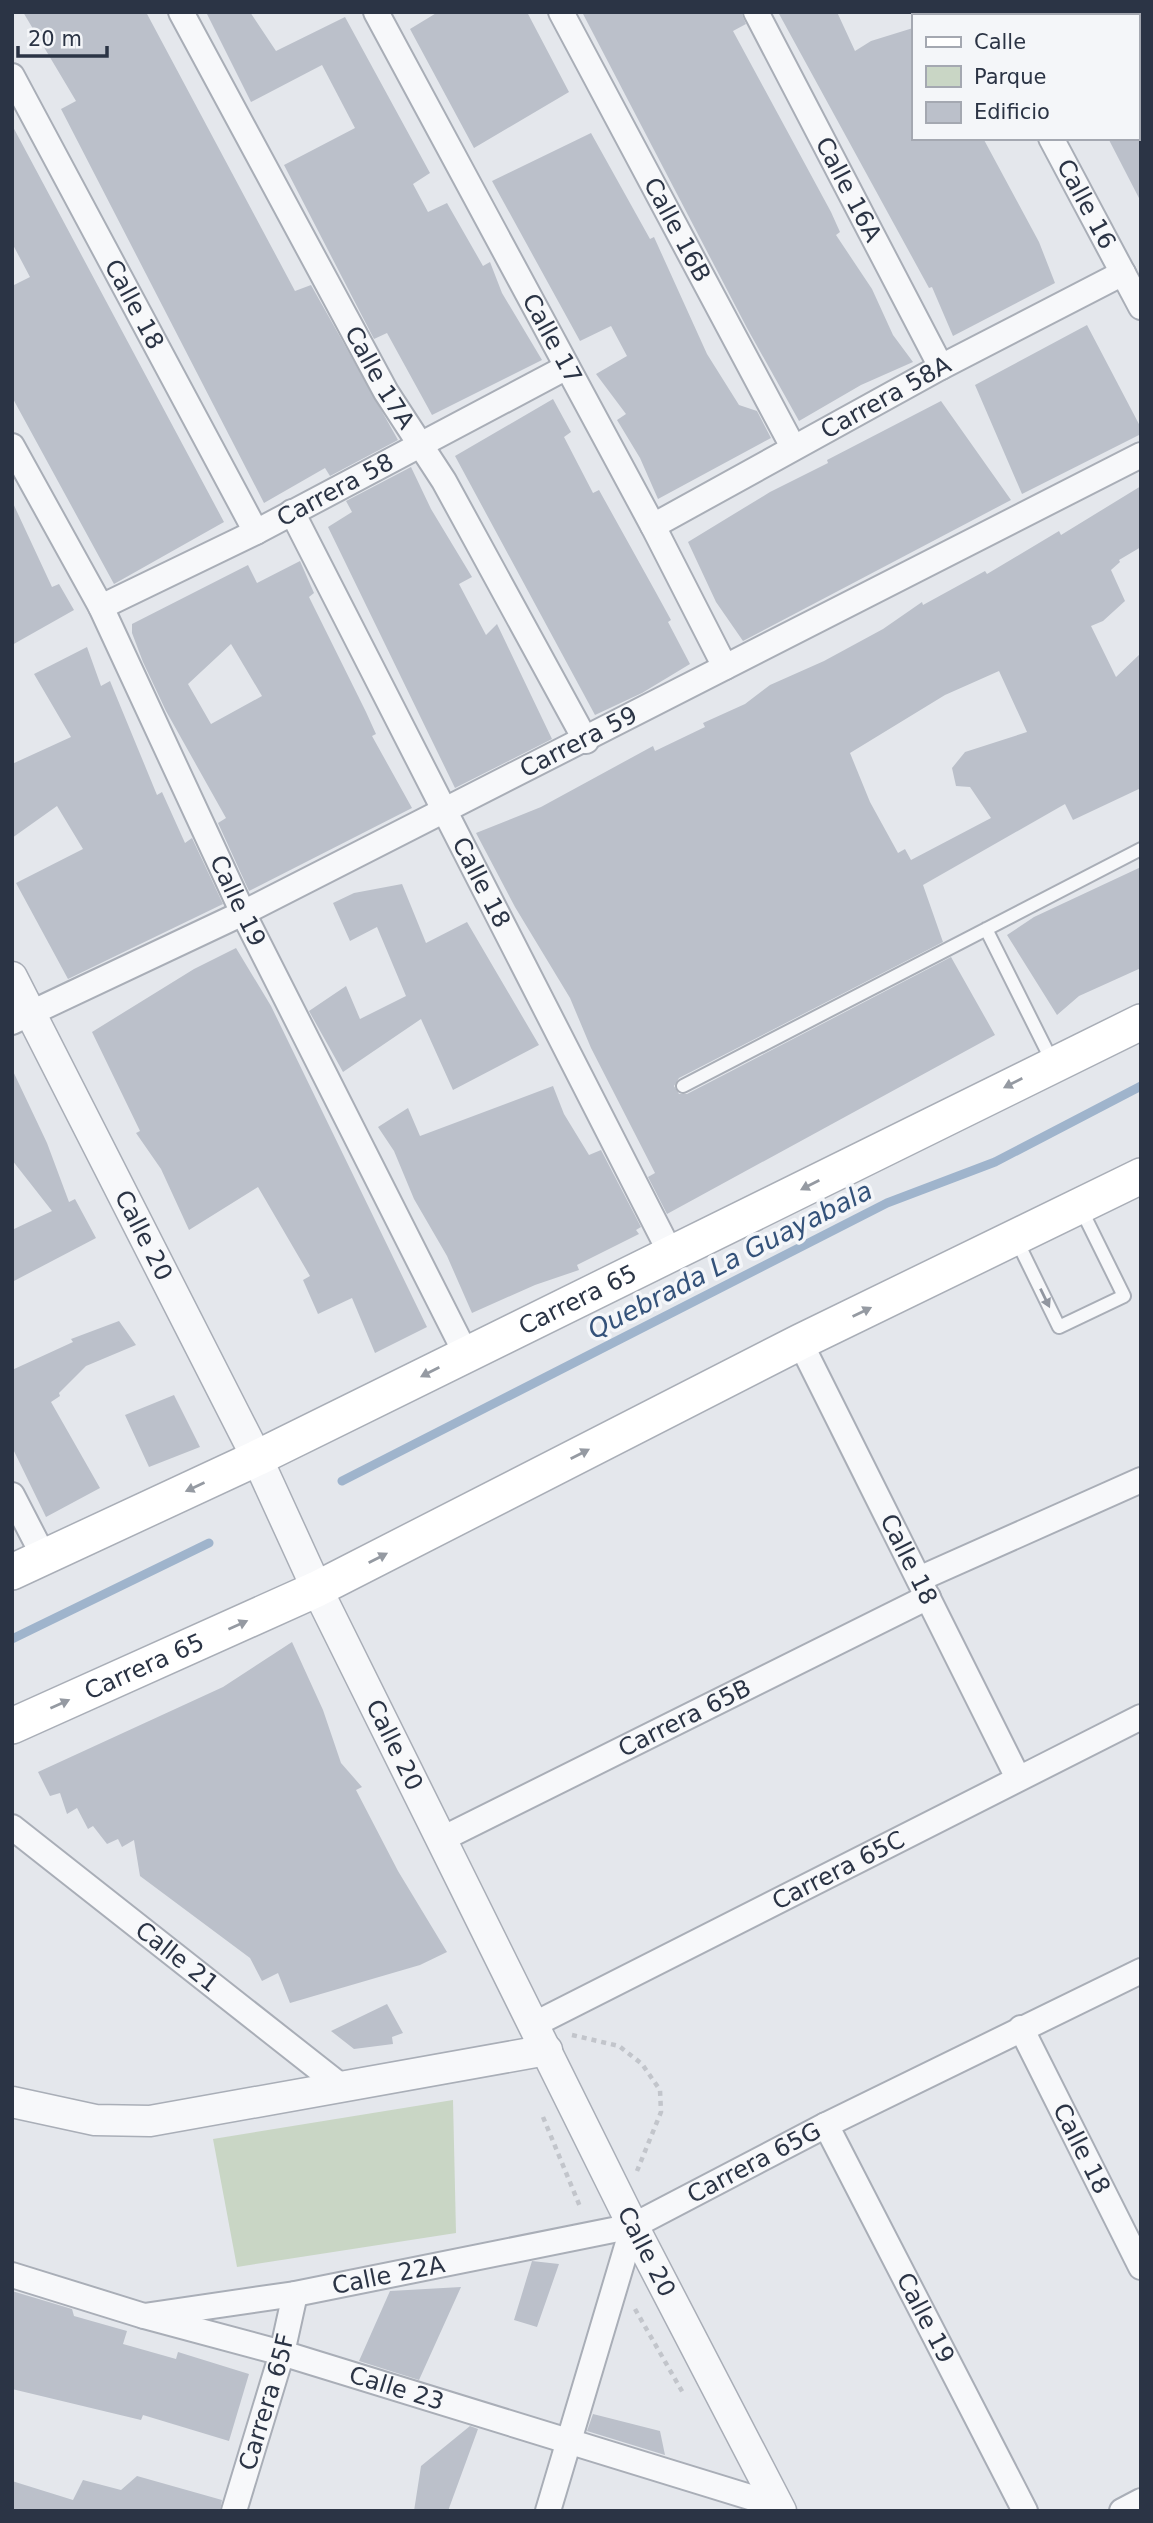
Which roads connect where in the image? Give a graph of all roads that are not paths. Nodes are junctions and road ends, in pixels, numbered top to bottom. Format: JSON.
{"nodes":[{"id":1,"x":181,"y":12,"type":"edge"},
{"id":2,"x":561,"y":12,"type":"edge"},
{"id":3,"x":756,"y":12,"type":"edge"},
{"id":4,"x":383,"y":15,"type":"edge"},
{"id":5,"x":12,"y":76,"type":"edge"},
{"id":6,"x":1052,"y":140,"type":"edge"},
{"id":7,"x":1123,"y":273,"type":"junction"},
{"id":8,"x":1141,"y":307,"type":"edge"},
{"id":9,"x":568,"y":367,"type":"junction"},
{"id":10,"x":941,"y":367,"type":"junction"},
{"id":11,"x":420,"y":445,"type":"junction"},
{"id":12,"x":12,"y":446,"type":"edge"},
{"id":13,"x":793,"y":447,"type":"junction"},
{"id":14,"x":1141,"y":455,"type":"edge"},
{"id":15,"x":22,"y":485,"type":"edge"},
{"id":16,"x":292,"y":512,"type":"junction"},
{"id":17,"x":653,"y":526,"type":"junction"},
{"id":18,"x":256,"y":532,"type":"junction"},
{"id":19,"x":102,"y":607,"type":"junction"},
{"id":20,"x":725,"y":667,"type":"junction"},
{"id":21,"x":586,"y":741,"type":"junction"},
{"id":22,"x":447,"y":810,"type":"junction"},
{"id":23,"x":1141,"y":849,"type":"edge"},
{"id":24,"x":243,"y":913,"type":"junction"},
{"id":25,"x":986,"y":929,"type":"junction"},
{"id":26,"x":12,"y":977,"type":"edge"},
{"id":27,"x":21,"y":1018,"type":"edge"},
{"id":28,"x":1141,"y":1021,"type":"edge"},
{"id":29,"x":1053,"y":1063,"type":"junction"},
{"id":30,"x":683,"y":1086,"type":"dead end"},
{"id":31,"x":1141,"y":1176,"type":"edge"},
{"id":32,"x":1080,"y":1206,"type":"junction"},
{"id":33,"x":1015,"y":1237,"type":"junction"},
{"id":34,"x":671,"y":1254,"type":"junction"},
{"id":35,"x":800,"y":1342,"type":"junction"},
{"id":36,"x":466,"y":1354,"type":"junction"},
{"id":37,"x":257,"y":1458,"type":"junction"},
{"id":38,"x":1141,"y":1480,"type":"edge"},
{"id":39,"x":12,"y":1494,"type":"edge"},
{"id":40,"x":44,"y":1557,"type":"junction"},
{"id":41,"x":12,"y":1572,"type":"edge"},
{"id":42,"x":923,"y":1588,"type":"junction"},
{"id":43,"x":317,"y":1589,"type":"junction"},
{"id":44,"x":1141,"y":1717,"type":"edge"},
{"id":45,"x":12,"y":1726,"type":"edge"},
{"id":46,"x":1018,"y":1778,"type":"junction"},
{"id":47,"x":12,"y":1827,"type":"edge"},
{"id":48,"x":442,"y":1839,"type":"junction"},
{"id":49,"x":1141,"y":1971,"type":"edge"},
{"id":50,"x":1021,"y":2028,"type":"junction"},
{"id":51,"x":551,"y":2036,"type":"junction"},
{"id":52,"x":342,"y":2087,"type":"junction"},
{"id":53,"x":12,"y":2102,"type":"edge"},
{"id":54,"x":826,"y":2125,"type":"junction"},
{"id":55,"x":633,"y":2226,"type":"junction"},
{"id":56,"x":1141,"y":2267,"type":"edge"},
{"id":57,"x":12,"y":2275,"type":"edge"},
{"id":58,"x":296,"y":2294,"type":"junction"},
{"id":59,"x":144,"y":2316,"type":"junction"},
{"id":60,"x":282,"y":2353,"type":"junction"},
{"id":61,"x":569,"y":2442,"type":"junction"},
{"id":62,"x":1141,"y":2501,"type":"edge"},
{"id":63,"x":780,"y":2509,"type":"edge"},
{"id":64,"x":234,"y":2511,"type":"edge"},
{"id":65,"x":548,"y":2511,"type":"edge"},
{"id":66,"x":1025,"y":2511,"type":"edge"},
{"id":67,"x":1122,"y":2511,"type":"edge"}],
"edges":[{"from":1,"to":11,"type":"street","name":"Calle 17A"},
{"from":2,"to":13,"type":"street","name":"Calle 16B"},
{"from":3,"to":10,"type":"street","name":"Calle 16A"},
{"from":4,"to":9,"type":"street","name":"Calle 17"},
{"from":5,"to":18,"type":"street","name":"Calle 18"},
{"from":6,"to":7,"type":"street","name":"Calle 16"},
{"from":7,"to":8,"type":"street","name":"Calle 16"},
{"from":7,"to":10,"type":"street","name":"Carrera 58A"},
{"from":9,"to":11,"type":"street","name":"Carrera 58"},
{"from":9,"to":17,"type":"street","name":"Calle 17"},
{"from":10,"to":13,"type":"street","name":"Carrera 58A"},
{"from":11,"to":16,"type":"street","name":"Carrera 58"},
{"from":11,"to":21,"type":"street","name":"Calle 17A"},
{"from":12,"to":15,"type":"street","name":"Calle 19"},
{"from":13,"to":17,"type":"street","name":"Carrera 58A"},
{"from":14,"to":20,"type":"street","name":"Carrera 59"},
{"from":15,"to":19,"type":"street","name":"Calle 19"},
{"from":16,"to":18,"type":"street","name":"Carrera 58"},
{"from":16,"to":22,"type":"street","name":"Calle 18"},
{"from":17,"to":20,"type":"street","name":"Calle 17"},
{"from":18,"to":19,"type":"street","name":"Carrera 58"},
{"from":19,"to":24,"type":"street","name":"Calle 19"},
{"from":20,"to":21,"type":"street","name":"Carrera 59"},
{"from":21,"to":22,"type":"street","name":"Carrera 59"},
{"from":22,"to":24,"type":"street","name":"Carrera 59"},
{"from":22,"to":34,"type":"street","name":"Calle 18"},
{"from":23,"to":25,"type":"lane"},
{"from":24,"to":27,"type":"street","name":"Carrera 59"},
{"from":24,"to":36,"type":"street","name":"Calle 19"},
{"from":25,"to":29,"type":"lane"},
{"from":25,"to":30,"type":"lane"},
{"from":26,"to":27,"type":"street","name":"Calle 20"},
{"from":27,"to":37,"type":"street","name":"Calle 20"},
{"from":28,"to":29,"type":"main road","name":"Carrera 65"},
{"from":29,"to":34,"type":"main road","name":"Carrera 65","one_way":true},
{"from":31,"to":32,"type":"main road","name":"Carrera 65"},
{"from":32,"to":33,"type":"main road","name":"Carrera 65"},
{"from":33,"to":32,"type":"lane","one_way":true},
{"from":35,"to":33,"type":"main road","name":"Carrera 65","one_way":true},
{"from":34,"to":36,"type":"main road","name":"Carrera 65"},
{"from":35,"to":42,"type":"street","name":"Calle 18"},
{"from":43,"to":35,"type":"main road","name":"Carrera 65","one_way":true},
{"from":36,"to":37,"type":"main road","name":"Carrera 65","one_way":true},
{"from":37,"to":40,"type":"main road","name":"Carrera 65","one_way":true},
{"from":37,"to":43,"type":"street","name":"Calle 20"},
{"from":38,"to":42,"type":"street","name":"Carrera 65B"},
{"from":39,"to":40,"type":"street"},
{"from":40,"to":41,"type":"main road","name":"Carrera 65"},
{"from":42,"to":46,"type":"street","name":"Calle 18"},
{"from":42,"to":48,"type":"street","name":"Carrera 65B"},
{"from":45,"to":43,"type":"main road","name":"Carrera 65","one_way":true},
{"from":43,"to":48,"type":"street","name":"Calle 20"},
{"from":44,"to":46,"type":"street","name":"Carrera 65C"},
{"from":46,"to":51,"type":"street","name":"Carrera 65C"},
{"from":47,"to":52,"type":"street","name":"Calle 21"},
{"from":48,"to":51,"type":"street","name":"Calle 20"},
{"from":49,"to":50,"type":"street","name":"Carrera 65G"},
{"from":50,"to":54,"type":"street","name":"Carrera 65G"},
{"from":50,"to":56,"type":"street","name":"Calle 18"},
{"from":51,"to":52,"type":"street"},
{"from":51,"to":55,"type":"street","name":"Calle 20"},
{"from":52,"to":53,"type":"street"},
{"from":54,"to":55,"type":"street","name":"Carrera 65G"},
{"from":54,"to":66,"type":"street","name":"Calle 19"},
{"from":55,"to":58,"type":"street","name":"Calle 22A"},
{"from":55,"to":61,"type":"street"},
{"from":55,"to":63,"type":"street","name":"Calle 20"},
{"from":57,"to":59,"type":"street","name":"Calle 23"},
{"from":58,"to":59,"type":"street","name":"Calle 22A"},
{"from":58,"to":60,"type":"street","name":"Carrera 65F"},
{"from":59,"to":60,"type":"street","name":"Calle 23"},
{"from":60,"to":61,"type":"street","name":"Calle 23"},
{"from":60,"to":64,"type":"street","name":"Carrera 65F"},
{"from":61,"to":63,"type":"street","name":"Calle 23"},
{"from":61,"to":65,"type":"street"},
{"from":62,"to":67,"type":"street"}]}
